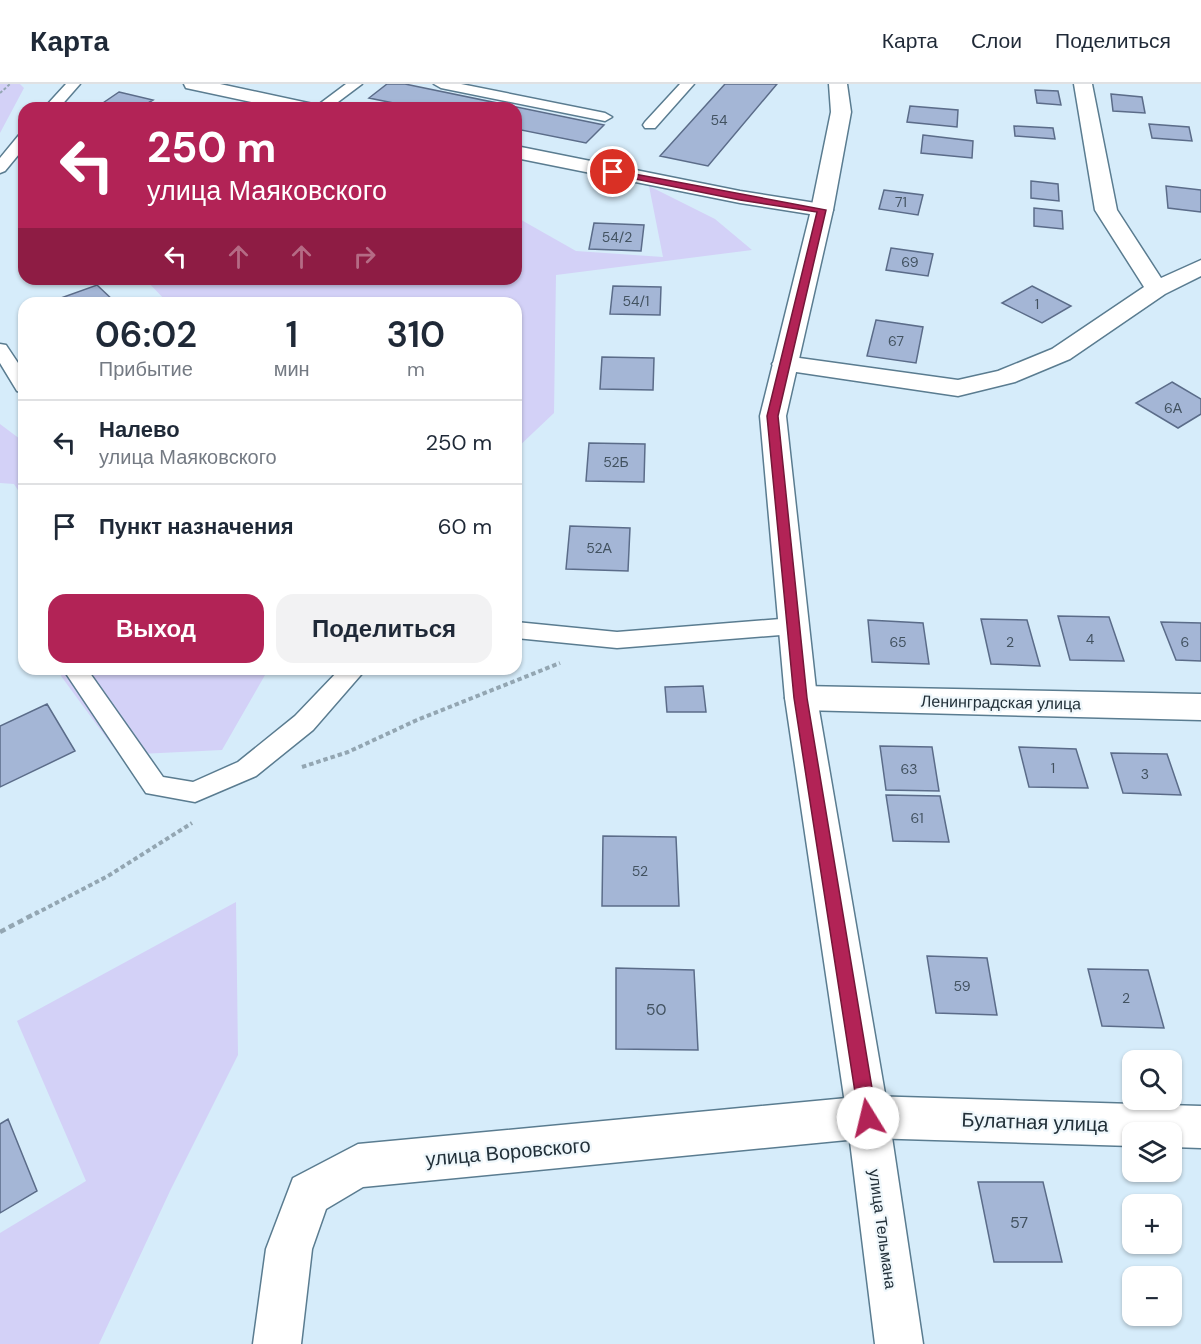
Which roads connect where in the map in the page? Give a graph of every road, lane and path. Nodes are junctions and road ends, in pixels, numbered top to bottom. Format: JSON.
{"nodes":[{"id":1,"x":10,"y":84,"type":"edge"},
{"id":2,"x":73,"y":84,"type":"edge"},
{"id":3,"x":194,"y":84,"type":"edge"},
{"id":4,"x":355,"y":84,"type":"edge"},
{"id":5,"x":441,"y":84,"type":"edge"},
{"id":6,"x":687,"y":84,"type":"edge"},
{"id":7,"x":838,"y":84,"type":"edge"},
{"id":8,"x":1083,"y":84,"type":"edge"},
{"id":9,"x":0,"y":93,"type":"edge"},
{"id":10,"x":56,"y":102,"type":"edge"},
{"id":11,"x":278,"y":102,"type":"edge"},
{"id":12,"x":330,"y":102,"type":"edge"},
{"id":13,"x":605,"y":117,"type":"dead end"},
{"id":14,"x":650,"y":125,"type":"dead end"},
{"id":15,"x":18,"y":146,"type":"edge"},
{"id":16,"x":522,"y":153,"type":"edge"},
{"id":17,"x":0,"y":168,"type":"edge"},
{"id":18,"x":822,"y":210,"type":"junction"},
{"id":19,"x":1201,"y":267,"type":"edge"},
{"id":20,"x":1157,"y":289,"type":"junction"},
{"id":21,"x":0,"y":349,"type":"edge"},
{"id":22,"x":785,"y":364,"type":"junction"},
{"id":23,"x":18,"y":378,"type":"edge"},
{"id":24,"x":793,"y":626,"type":"junction"},
{"id":25,"x":522,"y":631,"type":"edge"},
{"id":26,"x":617,"y":640,"type":"junction"},
{"id":27,"x":79,"y":675,"type":"edge"},
{"id":28,"x":348,"y":675,"type":"edge"},
{"id":29,"x":801,"y":698,"type":"junction"},
{"id":30,"x":1201,"y":707,"type":"edge"},
{"id":31,"x":297,"y":769,"type":"dead end"},
{"id":32,"x":197,"y":820,"type":"dead end"},
{"id":33,"x":0,"y":932,"type":"edge"},
{"id":34,"x":868,"y":1118,"type":"junction"},
{"id":35,"x":1201,"y":1127,"type":"edge"},
{"id":36,"x":277,"y":1344,"type":"edge"},
{"id":37,"x":899,"y":1344,"type":"edge"}],
"edges":[{"from":1,"to":9,"type":"path"},
{"from":2,"to":10,"type":"lane"},
{"from":3,"to":11,"type":"street"},
{"from":4,"to":12,"type":"lane"},
{"from":5,"to":13,"type":"lane"},
{"from":6,"to":14,"type":"lane"},
{"from":7,"to":18,"type":"street","name":"улица Тельмана"},
{"from":8,"to":20,"type":"street"},
{"from":15,"to":17,"type":"lane"},
{"from":16,"to":18,"type":"street"},
{"from":18,"to":22,"type":"street","name":"улица Тельмана"},
{"from":19,"to":20,"type":"street"},
{"from":20,"to":22,"type":"street"},
{"from":21,"to":23,"type":"lane"},
{"from":22,"to":24,"type":"street","name":"улица Тельмана"},
{"from":24,"to":26,"type":"lane"},
{"from":24,"to":29,"type":"street","name":"улица Тельмана"},
{"from":25,"to":26,"type":"lane"},
{"from":26,"to":31,"type":"path"},
{"from":27,"to":28,"type":"lane"},
{"from":29,"to":30,"type":"street","name":"Ленинградская улица"},
{"from":29,"to":34,"type":"street","name":"улица Тельмана"},
{"from":32,"to":33,"type":"path"},
{"from":34,"to":35,"type":"street","name":"Булатная улица"},
{"from":34,"to":36,"type":"street","name":"улица Воровского"},
{"from":34,"to":37,"type":"street","name":"улица Тельмана"}]}
